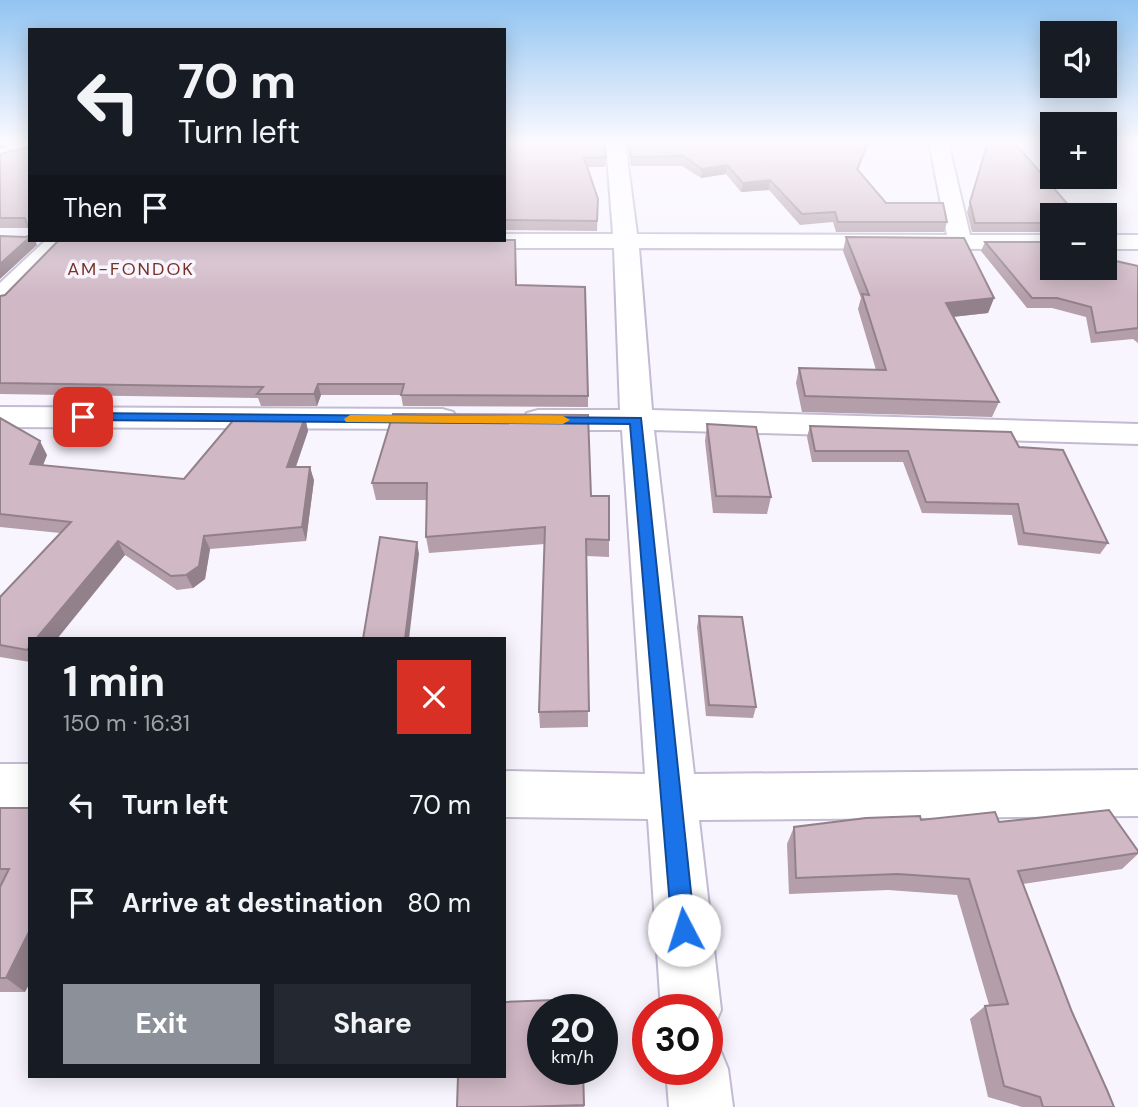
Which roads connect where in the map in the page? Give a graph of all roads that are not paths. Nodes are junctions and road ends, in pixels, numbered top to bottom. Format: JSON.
{"nodes":[{"id":1,"x":621,"y":194,"type":"edge"},
{"id":2,"x":950,"y":194,"type":"edge"},
{"id":3,"x":506,"y":241,"type":"edge"},
{"id":4,"x":57,"y":242,"type":"edge"},
{"id":5,"x":626,"y":242,"type":"junction"},
{"id":6,"x":960,"y":242,"type":"junction"},
{"id":7,"x":1040,"y":242,"type":"edge"},
{"id":8,"x":1117,"y":242,"type":"edge"},
{"id":9,"x":1138,"y":242,"type":"edge"},
{"id":10,"x":0,"y":298,"type":"edge"},
{"id":11,"x":0,"y":417,"type":"edge"},
{"id":12,"x":471,"y":419,"type":"edge"},
{"id":13,"x":512,"y":420,"type":"edge"},
{"id":14,"x":636,"y":420,"type":"junction"},
{"id":15,"x":1138,"y":434,"type":"edge"},
{"id":16,"x":0,"y":786,"type":"edge"},
{"id":17,"x":28,"y":786,"type":"edge"},
{"id":18,"x":1138,"y":793,"type":"edge"},
{"id":19,"x":506,"y":794,"type":"edge"},
{"id":20,"x":671,"y":797,"type":"junction"},
{"id":21,"x":689,"y":994,"type":"edge"},
{"id":22,"x":699,"y":1085,"type":"edge"},
{"id":23,"x":701,"y":1107,"type":"edge"}],
"edges":[{"from":1,"to":5,"type":"street"},
{"from":2,"to":6,"type":"street"},
{"from":3,"to":5,"type":"street"},
{"from":4,"to":10,"type":"street"},
{"from":5,"to":6,"type":"street"},
{"from":5,"to":14,"type":"street"},
{"from":6,"to":7,"type":"street"},
{"from":8,"to":9,"type":"street"},
{"from":11,"to":12,"type":"street"},
{"from":13,"to":14,"type":"street"},
{"from":14,"to":15,"type":"street"},
{"from":14,"to":20,"type":"street"},
{"from":16,"to":17,"type":"street"},
{"from":18,"to":20,"type":"street"},
{"from":19,"to":20,"type":"street"},
{"from":20,"to":21,"type":"street"},
{"from":22,"to":23,"type":"street"}]}
